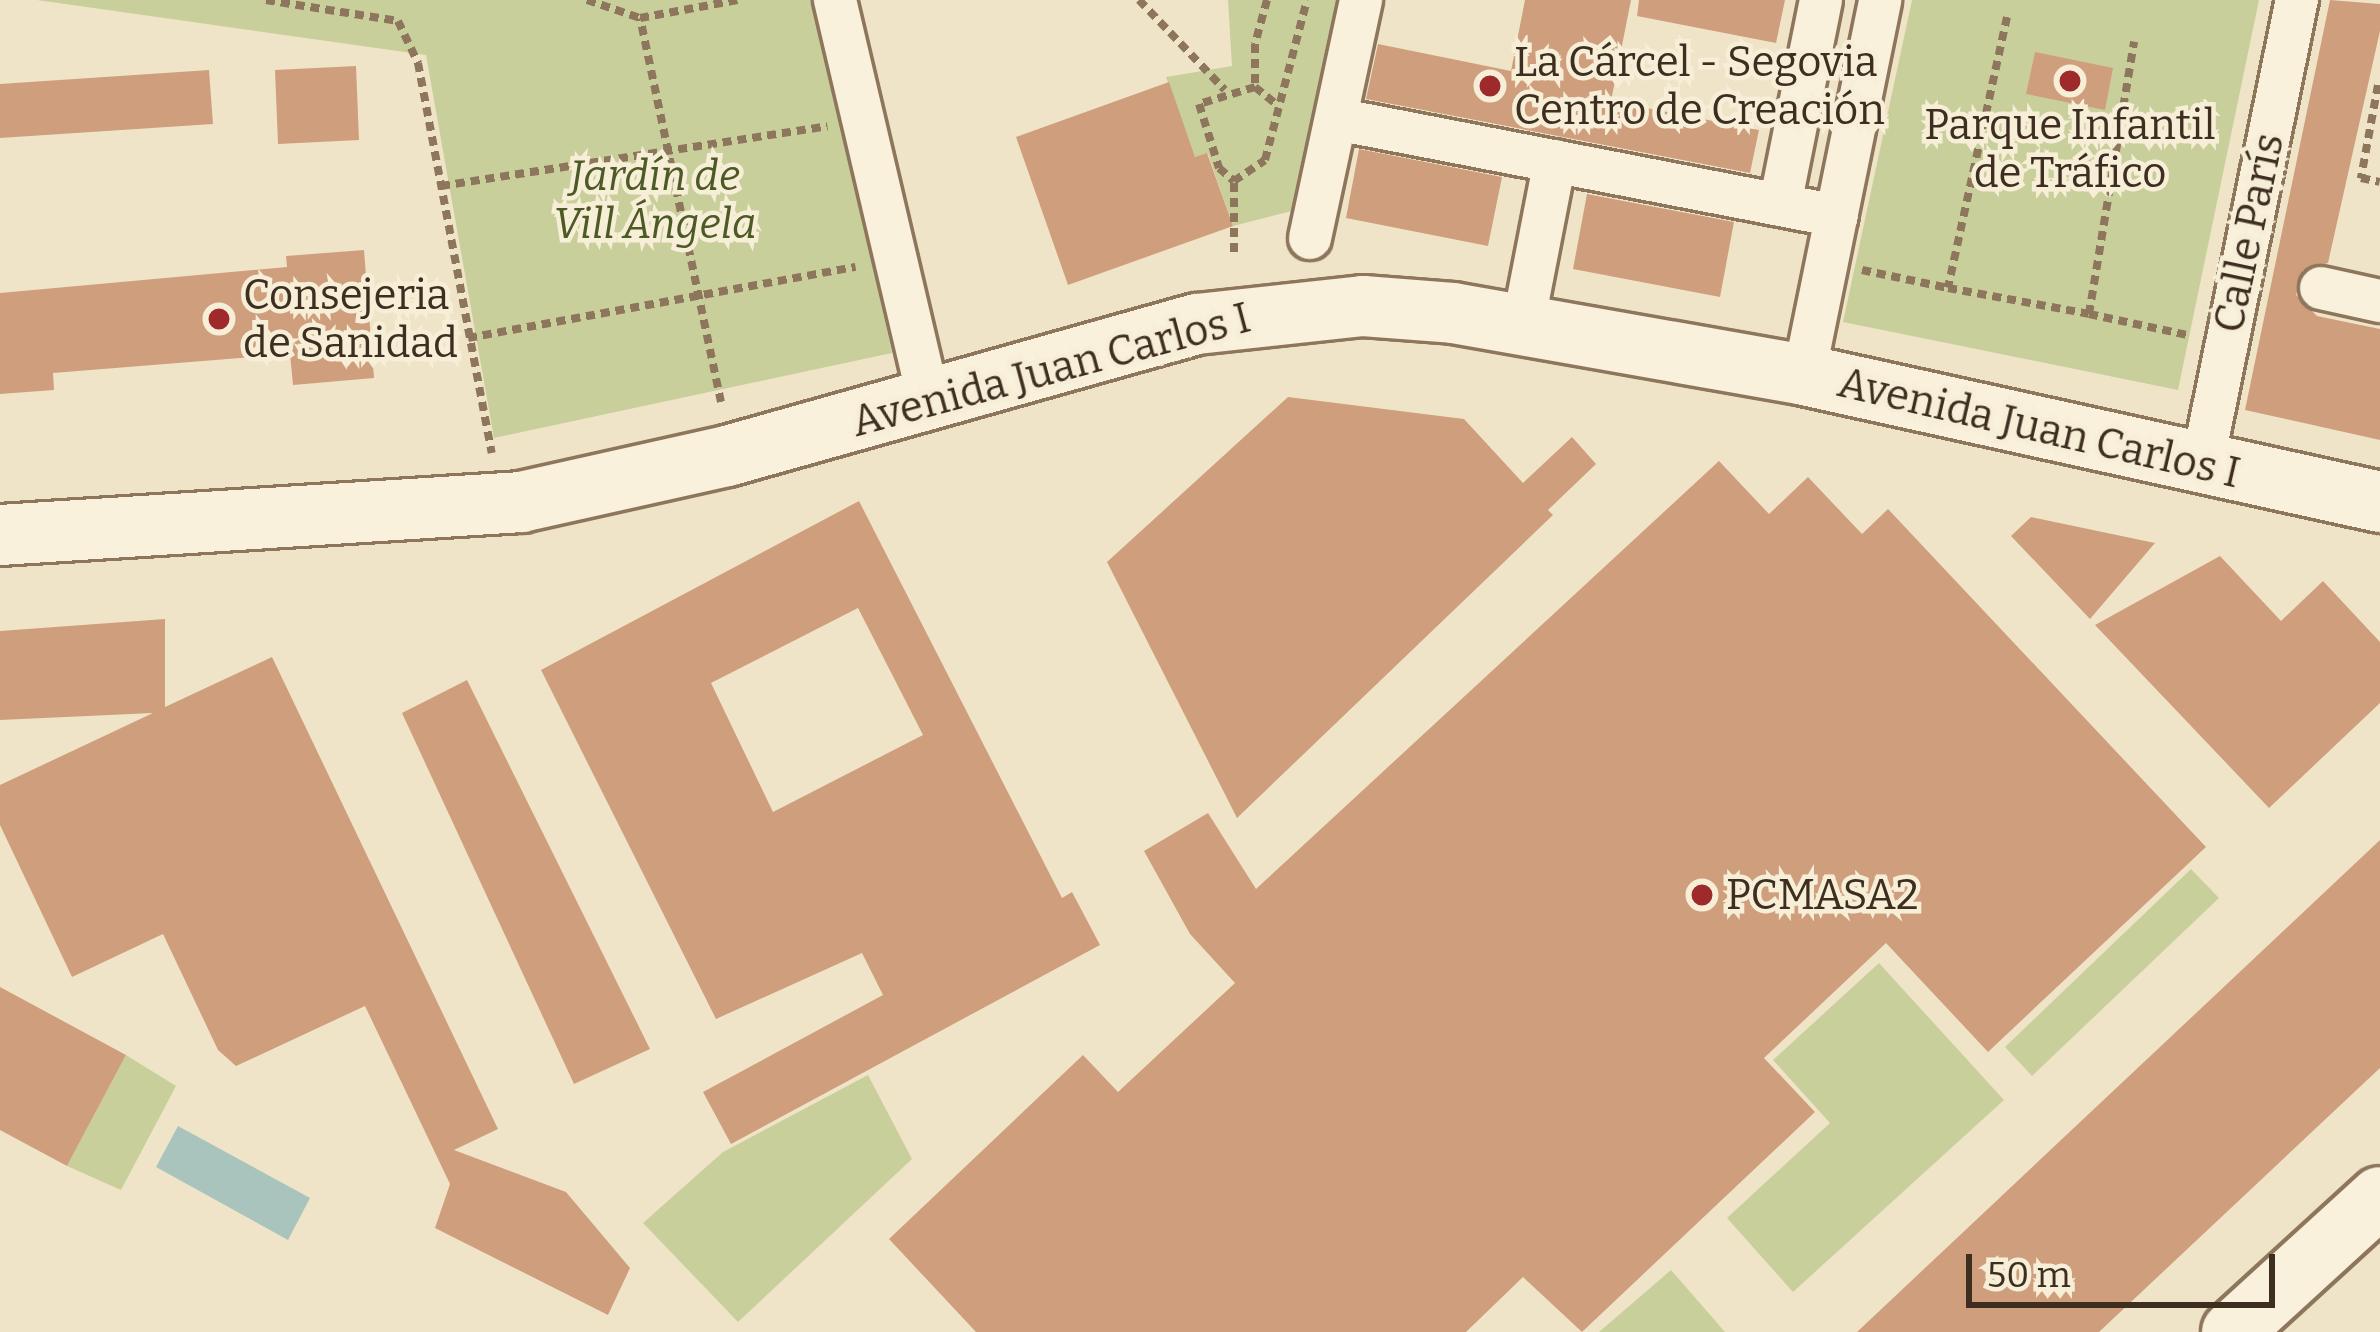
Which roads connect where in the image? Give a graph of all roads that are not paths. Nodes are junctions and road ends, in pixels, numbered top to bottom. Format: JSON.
{"nodes":[{"id":1,"x":835,"y":0,"type":"edge"},
{"id":2,"x":1361,"y":0,"type":"edge"},
{"id":3,"x":1821,"y":0,"type":"edge"},
{"id":4,"x":1880,"y":0,"type":"edge"},
{"id":5,"x":2297,"y":0,"type":"edge"},
{"id":6,"x":1336,"y":118,"type":"junction"},
{"id":7,"x":1555,"y":161,"type":"junction"},
{"id":8,"x":1780,"y":205,"type":"junction"},
{"id":9,"x":1837,"y":216,"type":"junction"},
{"id":10,"x":1310,"y":238,"type":"dead end"},
{"id":11,"x":2321,"y":288,"type":"dead end"},
{"id":12,"x":2380,"y":302,"type":"edge"},
{"id":13,"x":1523,"y":325,"type":"junction"},
{"id":14,"x":1804,"y":375,"type":"junction"},
{"id":15,"x":929,"y":401,"type":"junction"},
{"id":16,"x":2202,"y":466,"type":"junction"},
{"id":17,"x":2380,"y":502,"type":"edge"},
{"id":18,"x":0,"y":535,"type":"edge"},
{"id":19,"x":2380,"y":1197,"type":"edge"},
{"id":20,"x":2232,"y":1332,"type":"edge"}],
"edges":[{"from":1,"to":15,"type":"street"},
{"from":2,"to":6,"type":"street"},
{"from":3,"to":8,"type":"street"},
{"from":4,"to":9,"type":"street"},
{"from":5,"to":16,"type":"street","name":"Calle París"},
{"from":6,"to":7,"type":"street"},
{"from":6,"to":10,"type":"street"},
{"from":7,"to":8,"type":"street"},
{"from":7,"to":13,"type":"street"},
{"from":8,"to":9,"type":"street"},
{"from":9,"to":14,"type":"street"},
{"from":11,"to":12,"type":"street"},
{"from":13,"to":14,"type":"main road","name":"Avenida Juan Carlos I"},
{"from":13,"to":15,"type":"main road","name":"Avenida Juan Carlos I"},
{"from":14,"to":16,"type":"main road","name":"Avenida Juan Carlos I"},
{"from":15,"to":18,"type":"main road","name":"Avenida Juan Carlos I"},
{"from":16,"to":17,"type":"main road","name":"Avenida Juan Carlos I"},
{"from":19,"to":20,"type":"main road"}]}
